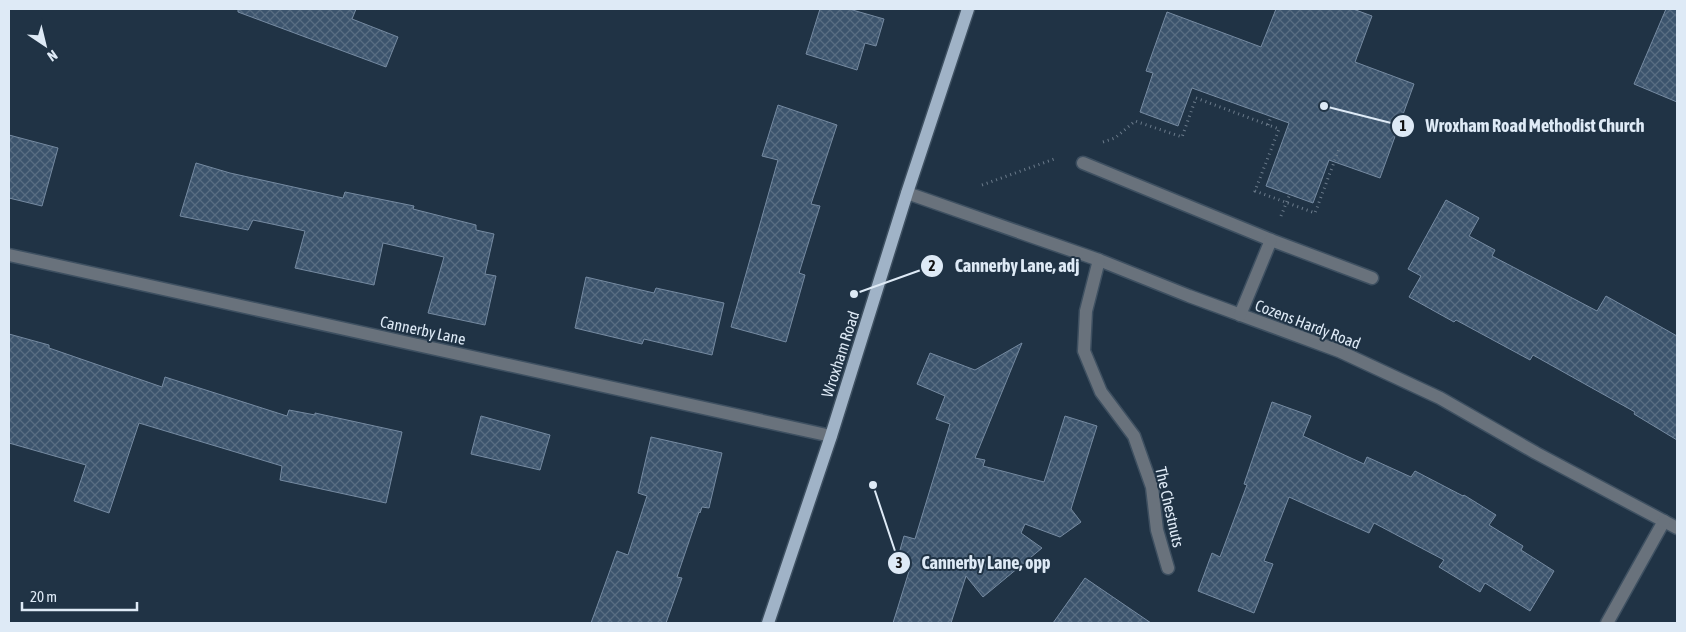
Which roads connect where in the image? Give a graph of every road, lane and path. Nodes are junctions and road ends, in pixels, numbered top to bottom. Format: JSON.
{"nodes":[{"id":1,"x":968,"y":9,"type":"edge"},
{"id":2,"x":1271,"y":117,"type":"dead end"},
{"id":3,"x":1268,"y":125,"type":"junction"},
{"id":4,"x":1100,"y":143,"type":"dead end"},
{"id":5,"x":1339,"y":149,"type":"dead end"},
{"id":6,"x":1060,"y":157,"type":"dead end"},
{"id":7,"x":1084,"y":164,"type":"dead end"},
{"id":8,"x":982,"y":185,"type":"dead end"},
{"id":9,"x":907,"y":193,"type":"junction"},
{"id":10,"x":1271,"y":240,"type":"junction"},
{"id":11,"x":9,"y":254,"type":"edge"},
{"id":12,"x":1099,"y":260,"type":"junction"},
{"id":13,"x":1372,"y":278,"type":"dead end"},
{"id":14,"x":1240,"y":315,"type":"junction"},
{"id":15,"x":831,"y":436,"type":"junction"},
{"id":16,"x":1664,"y":521,"type":"junction"},
{"id":17,"x":1677,"y":528,"type":"edge"},
{"id":18,"x":1168,"y":568,"type":"dead end"},
{"id":19,"x":768,"y":623,"type":"edge"},
{"id":20,"x":1607,"y":623,"type":"edge"}],
"edges":[{"from":1,"to":9,"type":"main road","name":"Wroxham Road"},
{"from":2,"to":3,"type":"path"},
{"from":3,"to":4,"type":"path"},
{"from":3,"to":5,"type":"path"},
{"from":6,"to":8,"type":"path"},
{"from":7,"to":10,"type":"street"},
{"from":9,"to":12,"type":"street","name":"Cozens Hardy Road"},
{"from":9,"to":15,"type":"main road","name":"Wroxham Road"},
{"from":10,"to":13,"type":"street"},
{"from":10,"to":14,"type":"street"},
{"from":11,"to":15,"type":"street","name":"Cannerby Lane"},
{"from":12,"to":14,"type":"street","name":"Cozens Hardy Road"},
{"from":12,"to":18,"type":"street","name":"The Chestnuts"},
{"from":14,"to":16,"type":"street","name":"Cozens Hardy Road"},
{"from":15,"to":19,"type":"main road","name":"Wroxham Road"},
{"from":16,"to":17,"type":"street","name":"Cozens Hardy Road"},
{"from":16,"to":20,"type":"street"}]}
